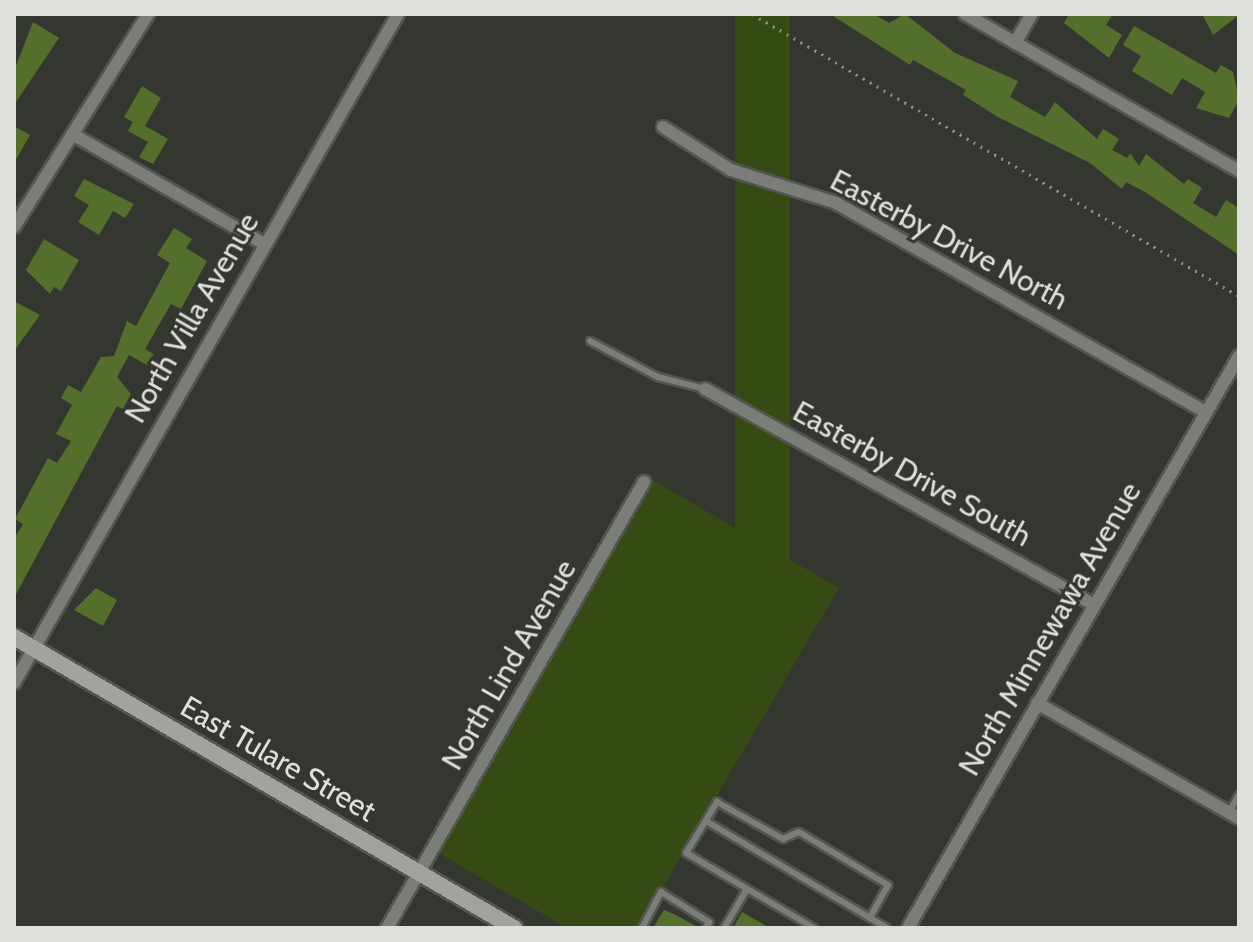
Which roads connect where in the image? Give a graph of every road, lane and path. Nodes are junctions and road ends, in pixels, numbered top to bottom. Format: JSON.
{"nodes":[{"id":1,"x":148,"y":14,"type":"edge"},
{"id":2,"x":398,"y":14,"type":"edge"},
{"id":3,"x":752,"y":14,"type":"edge"},
{"id":4,"x":965,"y":14,"type":"edge"},
{"id":5,"x":1032,"y":14,"type":"edge"},
{"id":6,"x":1015,"y":43,"type":"junction"},
{"id":7,"x":663,"y":127,"type":"dead end"},
{"id":8,"x":74,"y":135,"type":"junction"},
{"id":9,"x":1239,"y":171,"type":"edge"},
{"id":10,"x":14,"y":227,"type":"edge"},
{"id":11,"x":264,"y":244,"type":"junction"},
{"id":12,"x":1239,"y":296,"type":"edge"},
{"id":13,"x":590,"y":341,"type":"dead end"},
{"id":14,"x":1239,"y":356,"type":"edge"},
{"id":15,"x":705,"y":389,"type":"joint"},
{"id":16,"x":1206,"y":412,"type":"junction"},
{"id":17,"x":644,"y":482,"type":"dead end"},
{"id":18,"x":1094,"y":605,"type":"junction"},
{"id":19,"x":14,"y":637,"type":"edge"},
{"id":20,"x":34,"y":649,"type":"junction"},
{"id":21,"x":14,"y":683,"type":"edge"},
{"id":22,"x":1037,"y":703,"type":"junction"},
{"id":23,"x":1239,"y":795,"type":"edge"},
{"id":24,"x":1234,"y":815,"type":"edge"},
{"id":25,"x":706,"y":821,"type":"junction"},
{"id":26,"x":419,"y":874,"type":"junction"},
{"id":27,"x":747,"y":889,"type":"junction"},
{"id":28,"x":870,"y":918,"type":"junction"},
{"id":29,"x":387,"y":928,"type":"edge"},
{"id":30,"x":514,"y":928,"type":"edge"},
{"id":31,"x":642,"y":928,"type":"edge"},
{"id":32,"x":706,"y":928,"type":"edge"},
{"id":33,"x":724,"y":928,"type":"edge"},
{"id":34,"x":814,"y":928,"type":"edge"},
{"id":35,"x":887,"y":928,"type":"edge"},
{"id":36,"x":908,"y":928,"type":"edge"}],
"edges":[{"from":1,"to":8,"type":"street"},
{"from":2,"to":11,"type":"street","name":"North Villa Avenue"},
{"from":3,"to":12,"type":"path"},
{"from":4,"to":6,"type":"street"},
{"from":5,"to":6,"type":"street"},
{"from":6,"to":9,"type":"street"},
{"from":7,"to":16,"type":"street","name":"Easterby Drive North"},
{"from":8,"to":10,"type":"street"},
{"from":8,"to":11,"type":"street"},
{"from":11,"to":20,"type":"street","name":"North Villa Avenue"},
{"from":13,"to":15,"type":"lane"},
{"from":14,"to":16,"type":"street","name":"North Minnewawa Avenue"},
{"from":15,"to":18,"type":"street","name":"Easterby Drive South"},
{"from":16,"to":18,"type":"street","name":"North Minnewawa Avenue"},
{"from":17,"to":26,"type":"street","name":"North Lind Avenue"},
{"from":18,"to":22,"type":"street","name":"North Minnewawa Avenue"},
{"from":19,"to":20,"type":"main road","name":"East Tulare Street"},
{"from":20,"to":21,"type":"street","name":"North Villa Avenue"},
{"from":20,"to":26,"type":"main road","name":"East Tulare Street"},
{"from":22,"to":24,"type":"street"},
{"from":22,"to":36,"type":"street","name":"North Minnewawa Avenue"},
{"from":23,"to":24,"type":"lane"},
{"from":25,"to":27,"type":"lane"},
{"from":25,"to":28,"type":"lane"},
{"from":25,"to":28,"type":"lane"},
{"from":26,"to":29,"type":"street","name":"North Lind Avenue"},
{"from":26,"to":30,"type":"main road","name":"East Tulare Street"},
{"from":27,"to":33,"type":"lane"},
{"from":27,"to":34,"type":"lane"},
{"from":28,"to":35,"type":"lane"},
{"from":31,"to":32,"type":"lane"}]}
